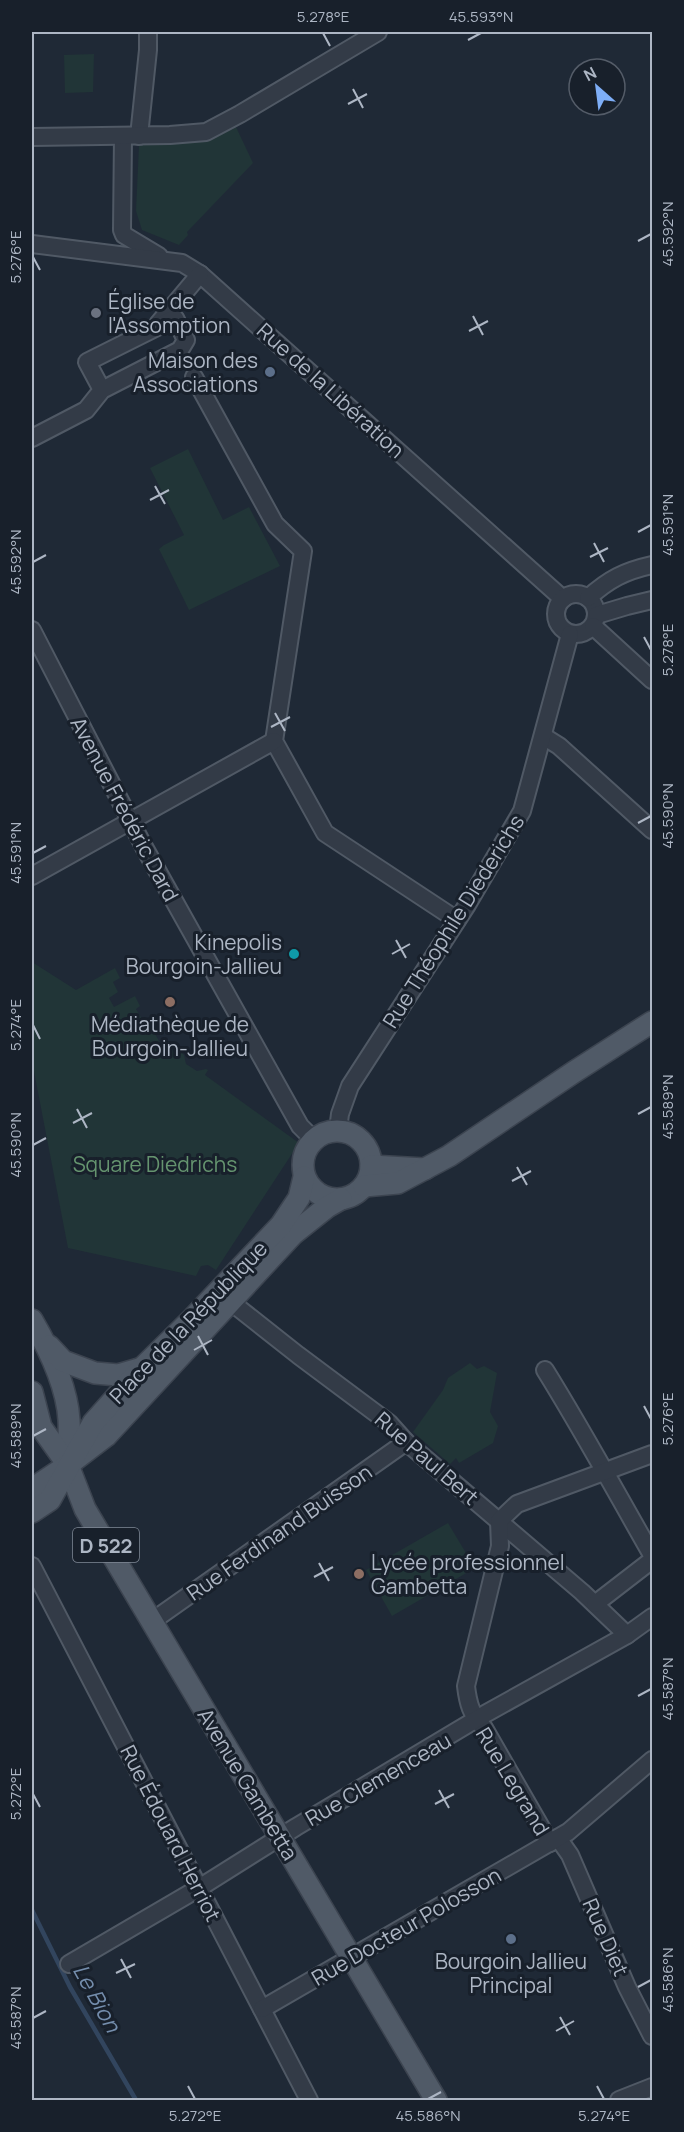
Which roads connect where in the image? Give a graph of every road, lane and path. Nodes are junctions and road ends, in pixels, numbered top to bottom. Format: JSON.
{"nodes":[{"id":1,"x":148,"y":32,"type":"edge"},
{"id":2,"x":374,"y":32,"type":"edge"},
{"id":3,"x":131,"y":136,"type":"junction"},
{"id":4,"x":32,"y":137,"type":"edge"},
{"id":5,"x":124,"y":235,"type":"junction"},
{"id":6,"x":32,"y":244,"type":"edge"},
{"id":7,"x":104,"y":253,"type":"junction"},
{"id":8,"x":165,"y":260,"type":"junction"},
{"id":9,"x":200,"y":274,"type":"junction"},
{"id":10,"x":155,"y":327,"type":"junction"},
{"id":11,"x":194,"y":377,"type":"dead end"},
{"id":12,"x":102,"y":390,"type":"junction"},
{"id":13,"x":32,"y":438,"type":"edge"},
{"id":14,"x":652,"y":565,"type":"edge"},
{"id":15,"x":588,"y":598,"type":"junction"},
{"id":16,"x":563,"y":599,"type":"junction"},
{"id":17,"x":652,"y":600,"type":"edge"},
{"id":18,"x":595,"y":621,"type":"junction"},
{"id":19,"x":32,"y":630,"type":"edge"},
{"id":20,"x":570,"y":634,"type":"junction"},
{"id":21,"x":652,"y":680,"type":"edge"},
{"id":22,"x":543,"y":736,"type":"junction"},
{"id":23,"x":274,"y":741,"type":"junction"},
{"id":24,"x":130,"y":821,"type":"junction"},
{"id":25,"x":652,"y":830,"type":"edge"},
{"id":26,"x":32,"y":876,"type":"edge"},
{"id":27,"x":457,"y":920,"type":"junction"},
{"id":28,"x":652,"y":1022,"type":"edge"},
{"id":29,"x":338,"y":1130,"type":"junction"},
{"id":30,"x":313,"y":1139,"type":"junction"},
{"id":31,"x":368,"y":1176,"type":"junction"},
{"id":32,"x":304,"y":1177,"type":"junction"},
{"id":33,"x":340,"y":1199,"type":"junction"},
{"id":34,"x":224,"y":1297,"type":"junction"},
{"id":35,"x":36,"y":1328,"type":"edge"},
{"id":36,"x":142,"y":1368,"type":"junction"},
{"id":37,"x":545,"y":1370,"type":"dead end"},
{"id":38,"x":32,"y":1392,"type":"edge"},
{"id":39,"x":406,"y":1442,"type":"junction"},
{"id":40,"x":652,"y":1454,"type":"edge"},
{"id":41,"x":68,"y":1465,"type":"junction"},
{"id":42,"x":604,"y":1470,"type":"junction"},
{"id":43,"x":32,"y":1489,"type":"edge"},
{"id":44,"x":32,"y":1512,"type":"edge"},
{"id":45,"x":499,"y":1521,"type":"junction"},
{"id":46,"x":652,"y":1558,"type":"edge"},
{"id":47,"x":32,"y":1566,"type":"edge"},
{"id":48,"x":595,"y":1604,"type":"junction"},
{"id":49,"x":652,"y":1617,"type":"edge"},
{"id":50,"x":151,"y":1622,"type":"junction"},
{"id":51,"x":627,"y":1635,"type":"junction"},
{"id":52,"x":476,"y":1720,"type":"junction"},
{"id":53,"x":652,"y":1760,"type":"edge"},
{"id":54,"x":280,"y":1837,"type":"junction"},
{"id":55,"x":554,"y":1840,"type":"junction"},
{"id":56,"x":199,"y":1888,"type":"junction"},
{"id":57,"x":351,"y":1958,"type":"junction"},
{"id":58,"x":69,"y":1964,"type":"dead end"},
{"id":59,"x":262,"y":2009,"type":"junction"},
{"id":60,"x":652,"y":2036,"type":"edge"},
{"id":61,"x":652,"y":2087,"type":"edge"},
{"id":62,"x":309,"y":2100,"type":"edge"},
{"id":63,"x":435,"y":2100,"type":"edge"},
{"id":64,"x":620,"y":2100,"type":"edge"}],
"edges":[{"from":1,"to":3,"type":"street"},
{"from":2,"to":3,"type":"street"},
{"from":3,"to":4,"type":"street"},
{"from":3,"to":5,"type":"street"},
{"from":5,"to":7,"type":"street"},
{"from":5,"to":8,"type":"street"},
{"from":6,"to":7,"type":"street","name":"Rue de la Libération"},
{"from":7,"to":8,"type":"street","name":"Rue de la Libération"},
{"from":8,"to":9,"type":"street","name":"Rue de la Libération"},
{"from":9,"to":10,"type":"street"},
{"from":9,"to":16,"type":"street","name":"Rue de la Libération"},
{"from":10,"to":12,"type":"street"},
{"from":10,"to":12,"type":"street"},
{"from":11,"to":23,"type":"street"},
{"from":12,"to":13,"type":"street"},
{"from":14,"to":15,"type":"street"},
{"from":15,"to":16,"type":"street"},
{"from":15,"to":18,"type":"street"},
{"from":16,"to":20,"type":"street"},
{"from":17,"to":18,"type":"street"},
{"from":18,"to":20,"type":"street"},
{"from":18,"to":21,"type":"street"},
{"from":19,"to":24,"type":"street","name":"Avenue Frédéric Dard"},
{"from":20,"to":22,"type":"street","name":"Rue Théophile Diederichs"},
{"from":22,"to":25,"type":"street"},
{"from":22,"to":27,"type":"street","name":"Rue Théophile Diederichs"},
{"from":23,"to":24,"type":"street"},
{"from":23,"to":27,"type":"street"},
{"from":24,"to":26,"type":"street"},
{"from":24,"to":30,"type":"street","name":"Avenue Frédéric Dard"},
{"from":27,"to":29,"type":"street","name":"Rue Théophile Diederichs"},
{"from":28,"to":31,"type":"main road"},
{"from":29,"to":30,"type":"main road"},
{"from":29,"to":31,"type":"main road"},
{"from":30,"to":32,"type":"main road"},
{"from":31,"to":33,"type":"main road"},
{"from":32,"to":33,"type":"main road"},
{"from":32,"to":34,"type":"main road","name":"Place de la République"},
{"from":33,"to":34,"type":"main road","name":"Place de la République"},
{"from":34,"to":36,"type":"main road","name":"Place de la République"},
{"from":34,"to":39,"type":"street","name":"Rue Paul Bert"},
{"from":34,"to":41,"type":"main road","name":"Place de la République"},
{"from":35,"to":36,"type":"main road"},
{"from":35,"to":41,"type":"main road","number":"D 522"},
{"from":36,"to":41,"type":"main road","name":"Place de la République"},
{"from":37,"to":42,"type":"street"},
{"from":38,"to":41,"type":"main road","number":"D 522"},
{"from":39,"to":45,"type":"street","name":"Rue Paul Bert"},
{"from":39,"to":50,"type":"street","name":"Rue Ferdinand Buisson"},
{"from":40,"to":42,"type":"street"},
{"from":41,"to":43,"type":"main road","name":"Place de la République"},
{"from":41,"to":44,"type":"main road","name":"Place de la République"},
{"from":41,"to":50,"type":"main road","name":"Avenue Gambetta","number":"D 522"},
{"from":42,"to":45,"type":"street"},
{"from":42,"to":46,"type":"street"},
{"from":45,"to":48,"type":"street","name":"Rue Paul Bert"},
{"from":45,"to":52,"type":"street","name":"Rue Legrand"},
{"from":46,"to":48,"type":"street"},
{"from":47,"to":56,"type":"street","name":"Rue Édouard Herriot"},
{"from":48,"to":51,"type":"street","name":"Rue Paul Bert"},
{"from":49,"to":51,"type":"street","name":"Rue Clemenceau"},
{"from":50,"to":54,"type":"main road","name":"Avenue Gambetta","number":"D 522"},
{"from":51,"to":52,"type":"street","name":"Rue Clemenceau"},
{"from":52,"to":54,"type":"street","name":"Rue Clemenceau"},
{"from":52,"to":55,"type":"street","name":"Rue Legrand"},
{"from":53,"to":55,"type":"street","name":"Rue Docteur Polosson"},
{"from":54,"to":56,"type":"street","name":"Rue Clemenceau"},
{"from":54,"to":57,"type":"main road","name":"Avenue Gambetta","number":"D 522"},
{"from":55,"to":57,"type":"street","name":"Rue Docteur Polosson"},
{"from":55,"to":60,"type":"street","name":"Rue Diet"},
{"from":56,"to":58,"type":"street","name":"Rue Clemenceau"},
{"from":56,"to":59,"type":"street","name":"Rue Édouard Herriot"},
{"from":57,"to":59,"type":"street","name":"Rue Docteur Polosson"},
{"from":57,"to":63,"type":"main road","name":"Avenue Gambetta","number":"D 522"},
{"from":59,"to":62,"type":"street","name":"Rue Édouard Herriot"},
{"from":61,"to":64,"type":"street"}]}
